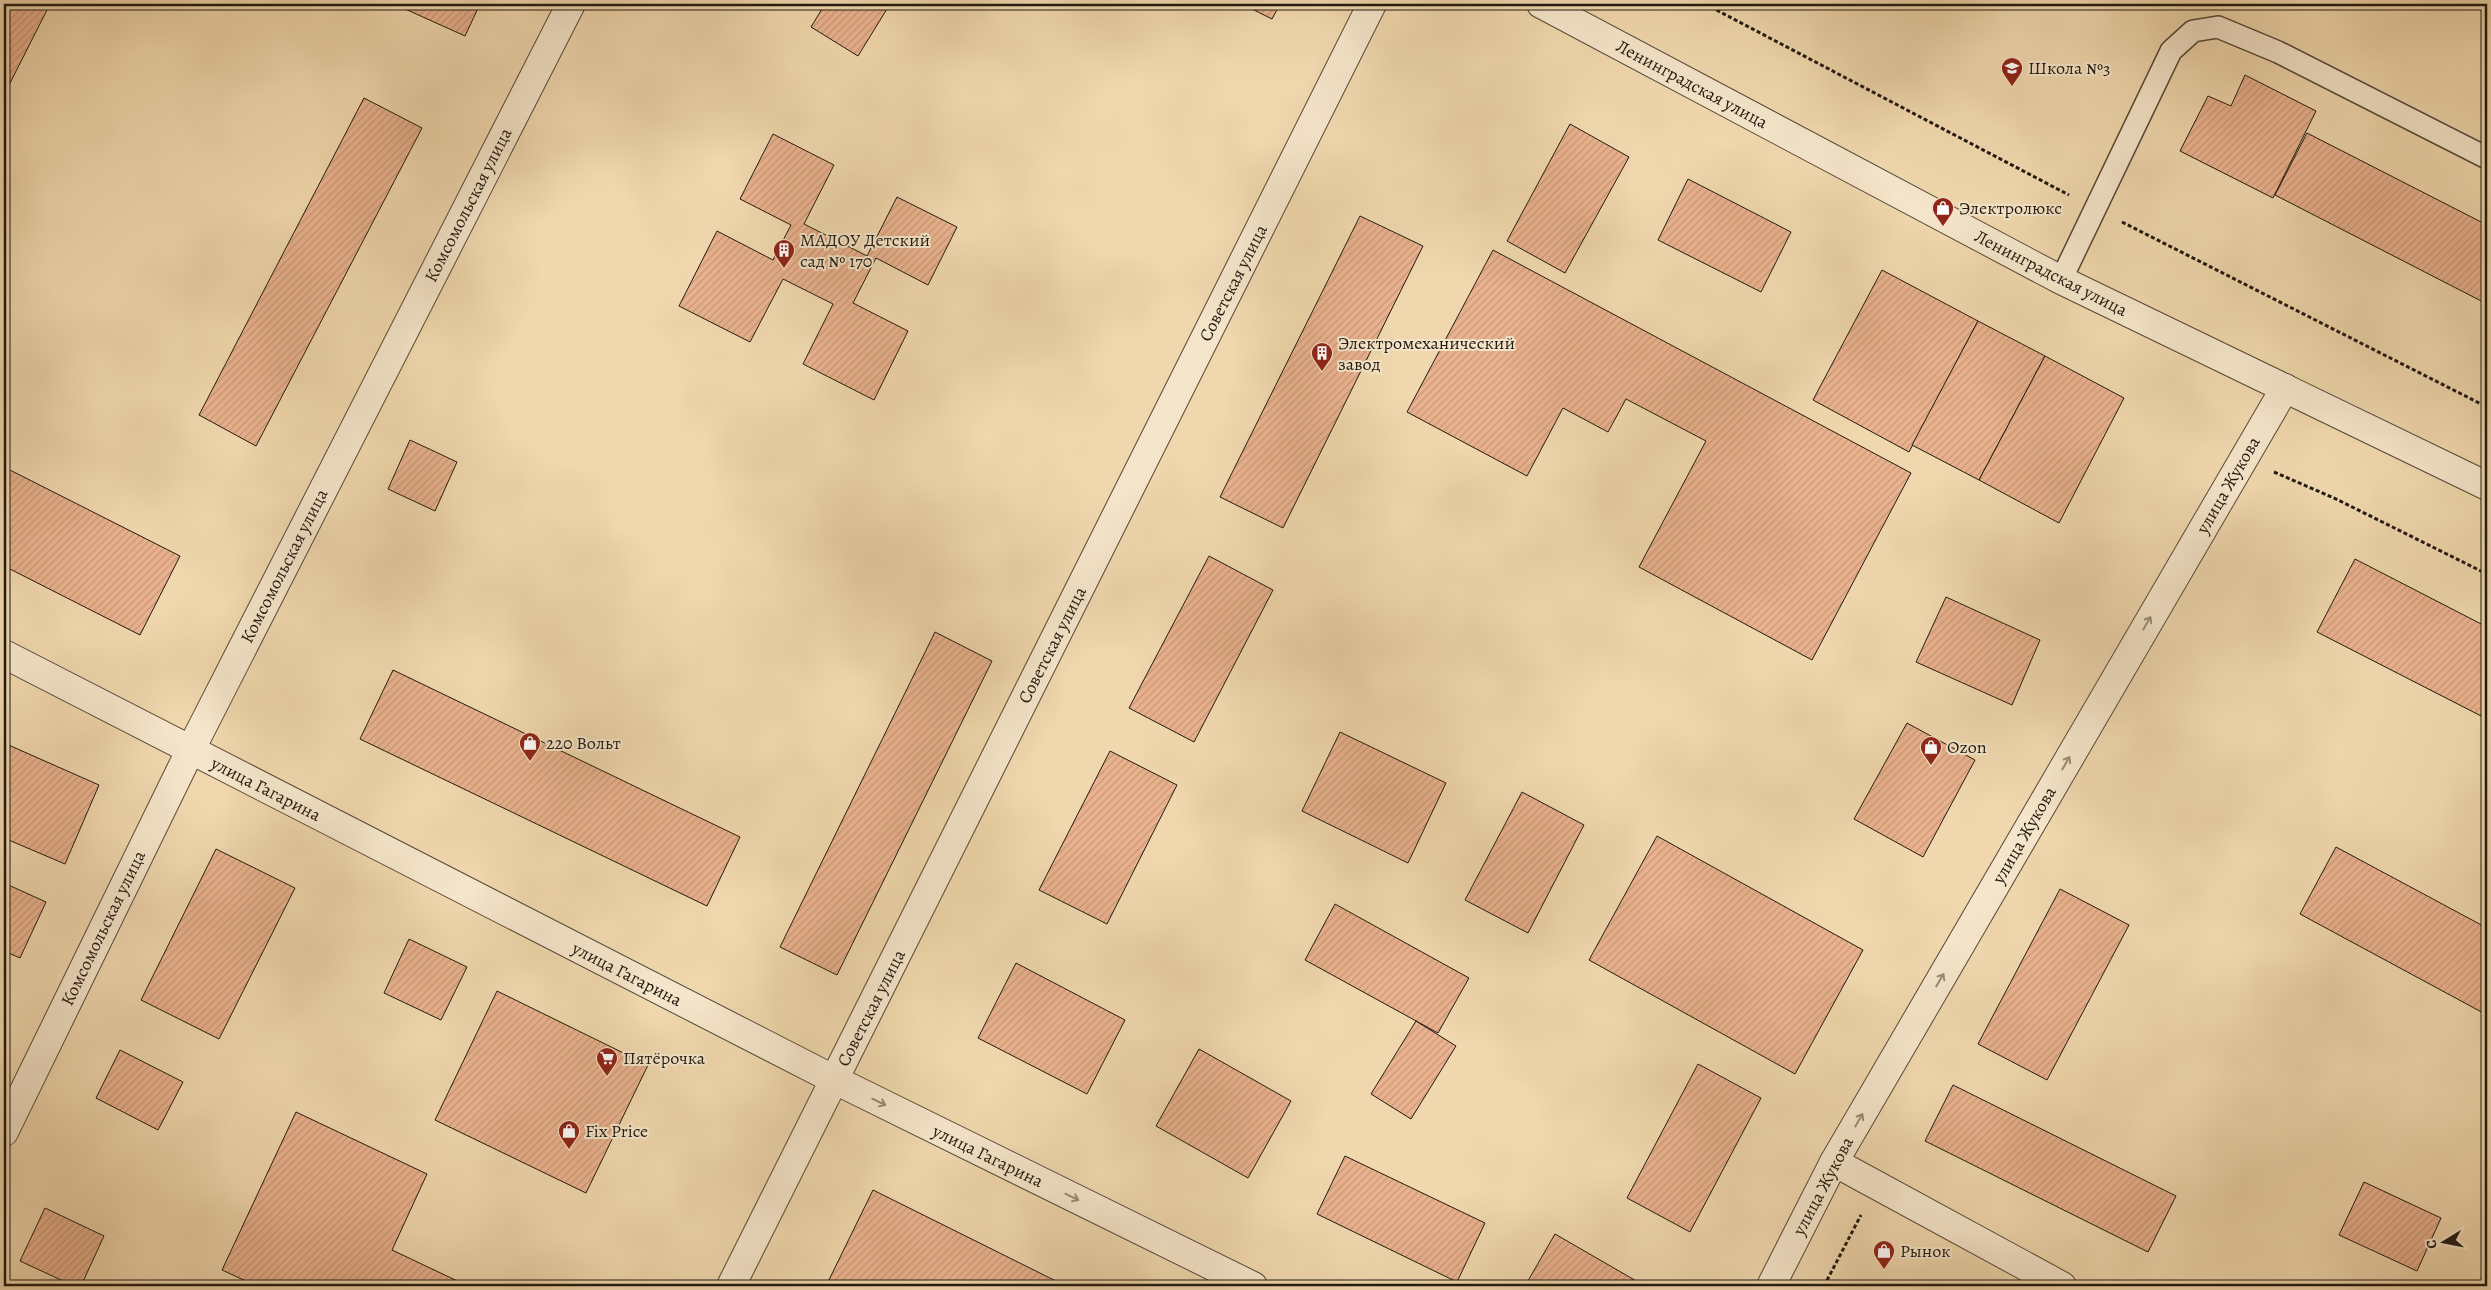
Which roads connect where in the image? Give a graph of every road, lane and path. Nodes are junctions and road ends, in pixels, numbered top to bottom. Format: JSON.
{"nodes":[{"id":1,"x":571,"y":4,"type":"edge"},
{"id":2,"x":1372,"y":4,"type":"edge"},
{"id":3,"x":1541,"y":4,"type":"edge"},
{"id":4,"x":2487,"y":158,"type":"edge"},
{"id":5,"x":2061,"y":280,"type":"junction"},
{"id":6,"x":2285,"y":388,"type":"junction"},
{"id":7,"x":2266,"y":469,"type":"dead end"},
{"id":8,"x":2487,"y":486,"type":"edge"},
{"id":9,"x":2487,"y":574,"type":"edge"},
{"id":10,"x":4,"y":654,"type":"edge"},
{"id":11,"x":190,"y":751,"type":"junction"},
{"id":12,"x":835,"y":1080,"type":"junction"},
{"id":13,"x":4,"y":1132,"type":"edge"},
{"id":14,"x":1834,"y":1162,"type":"junction"},
{"id":15,"x":1876,"y":1185,"type":"junction"},
{"id":16,"x":731,"y":1286,"type":"edge"},
{"id":17,"x":1253,"y":1286,"type":"edge"},
{"id":18,"x":1771,"y":1286,"type":"edge"},
{"id":19,"x":1824,"y":1286,"type":"edge"},
{"id":20,"x":2062,"y":1286,"type":"edge"}],
"edges":[{"from":1,"to":11,"type":"street","name":"Комсомольская улица"},
{"from":2,"to":12,"type":"street","name":"Советская улица"},
{"from":3,"to":5,"type":"street","name":"Ленинградская улица"},
{"from":4,"to":5,"type":"lane"},
{"from":5,"to":6,"type":"street","name":"Ленинградская улица"},
{"from":6,"to":8,"type":"street","name":"Ленинградская улица"},
{"from":14,"to":6,"type":"street","name":"улица Жукова","one_way":true},
{"from":7,"to":9,"type":"path"},
{"from":10,"to":11,"type":"street","name":"улица Гагарина"},
{"from":11,"to":12,"type":"street","name":"улица Гагарина"},
{"from":11,"to":13,"type":"street","name":"Комсомольская улица"},
{"from":12,"to":16,"type":"street","name":"Советская улица"},
{"from":12,"to":17,"type":"street","name":"улица Гагарина","one_way":true},
{"from":14,"to":15,"type":"street"},
{"from":14,"to":18,"type":"street","name":"улица Жукова"},
{"from":15,"to":19,"type":"path"},
{"from":15,"to":20,"type":"street"}]}
